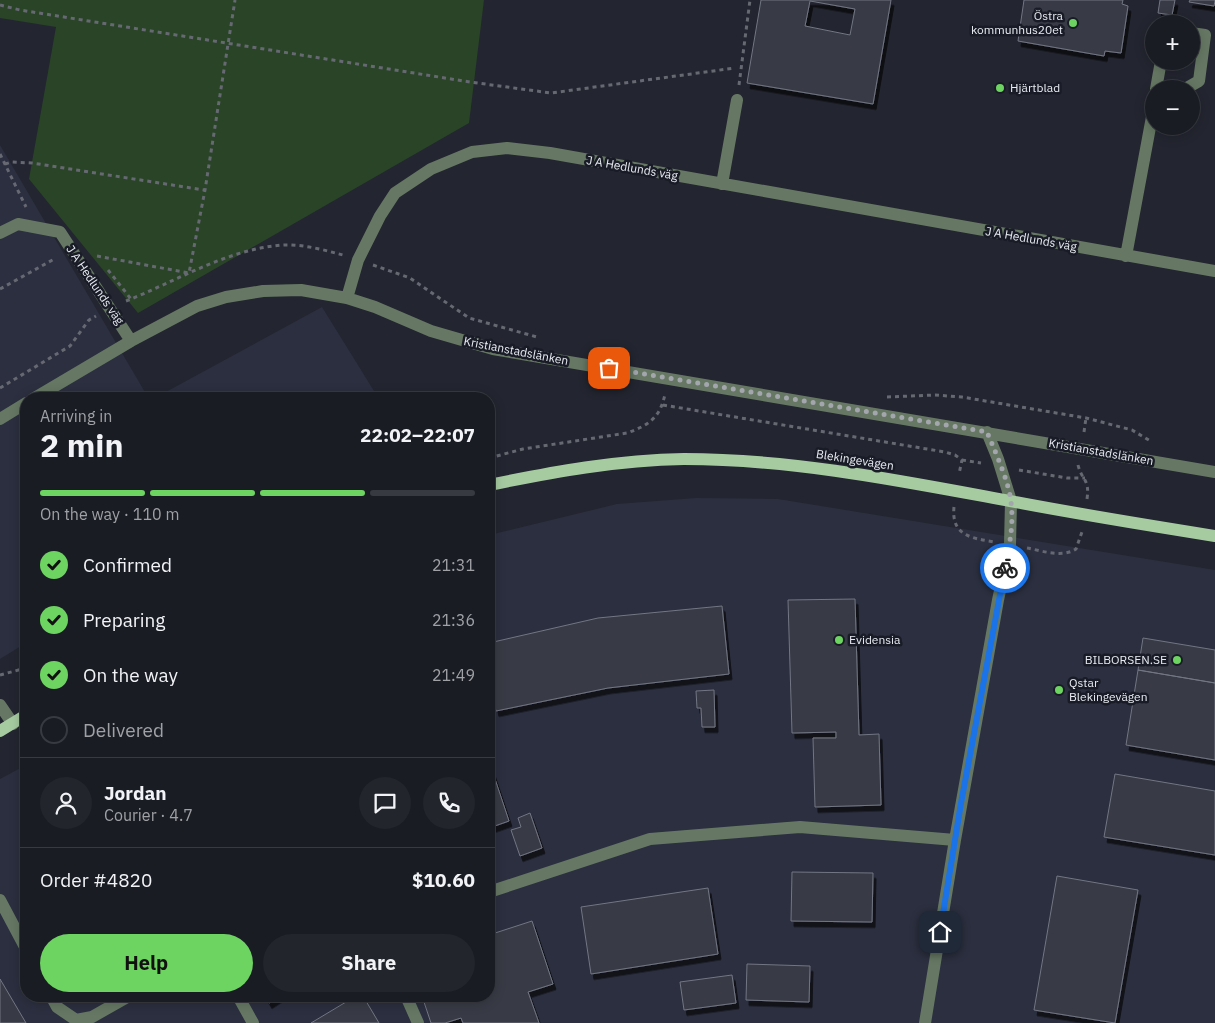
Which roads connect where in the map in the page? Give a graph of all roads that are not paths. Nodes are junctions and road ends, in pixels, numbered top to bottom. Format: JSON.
{"nodes":[{"id":1,"x":1200,"y":34,"type":"edge"},
{"id":2,"x":1199,"y":80,"type":"edge"},
{"id":3,"x":737,"y":100,"type":"road end"},
{"id":4,"x":1149,"y":135,"type":"edge"},
{"id":5,"x":722,"y":184,"type":"junction"},
{"id":6,"x":0,"y":233,"type":"edge"},
{"id":7,"x":1126,"y":256,"type":"junction"},
{"id":8,"x":1215,"y":271,"type":"edge"},
{"id":9,"x":347,"y":298,"type":"junction"},
{"id":10,"x":131,"y":341,"type":"junction"},
{"id":11,"x":45,"y":392,"type":"edge"},
{"id":12,"x":20,"y":407,"type":"edge"},
{"id":13,"x":0,"y":419,"type":"edge"},
{"id":14,"x":987,"y":432,"type":"junction"},
{"id":15,"x":1215,"y":472,"type":"edge"},
{"id":16,"x":495,"y":484,"type":"edge"},
{"id":17,"x":1011,"y":501,"type":"junction"},
{"id":18,"x":1215,"y":536,"type":"edge"},
{"id":19,"x":0,"y":706,"type":"edge"},
{"id":20,"x":20,"y":719,"type":"edge"},
{"id":21,"x":13,"y":724,"type":"junction"},
{"id":22,"x":0,"y":731,"type":"edge"},
{"id":23,"x":955,"y":840,"type":"junction"},
{"id":24,"x":495,"y":890,"type":"edge"},
{"id":25,"x":0,"y":900,"type":"edge"},
{"id":26,"x":20,"y":938,"type":"edge"},
{"id":27,"x":54,"y":1002,"type":"edge"},
{"id":28,"x":118,"y":1002,"type":"edge"},
{"id":29,"x":241,"y":1002,"type":"edge"},
{"id":30,"x":409,"y":1002,"type":"edge"},
{"id":31,"x":253,"y":1023,"type":"edge"},
{"id":32,"x":418,"y":1023,"type":"edge"},
{"id":33,"x":925,"y":1023,"type":"edge"}],
"edges":[{"from":1,"to":2,"type":"street"},
{"from":3,"to":5,"type":"street"},
{"from":4,"to":7,"type":"street"},
{"from":5,"to":7,"type":"street","name":"J A Hedlunds väg"},
{"from":5,"to":9,"type":"street","name":"J A Hedlunds väg"},
{"from":6,"to":10,"type":"street","name":"J A Hedlunds väg"},
{"from":7,"to":8,"type":"street","name":"J A Hedlunds väg"},
{"from":9,"to":10,"type":"street"},
{"from":9,"to":14,"type":"street","name":"Kristianstadslänken"},
{"from":10,"to":11,"type":"street"},
{"from":12,"to":13,"type":"street"},
{"from":14,"to":15,"type":"street","name":"Kristianstadslänken"},
{"from":14,"to":17,"type":"street"},
{"from":16,"to":17,"type":"main road","name":"Blekingevägen"},
{"from":17,"to":18,"type":"main road","name":"Blekingevägen"},
{"from":17,"to":23,"type":"street"},
{"from":19,"to":21,"type":"street"},
{"from":20,"to":21,"type":"main road"},
{"from":21,"to":22,"type":"main road"},
{"from":23,"to":24,"type":"street"},
{"from":23,"to":33,"type":"street"},
{"from":25,"to":26,"type":"street"},
{"from":27,"to":28,"type":"street"},
{"from":29,"to":31,"type":"street"},
{"from":30,"to":32,"type":"street"}]}
